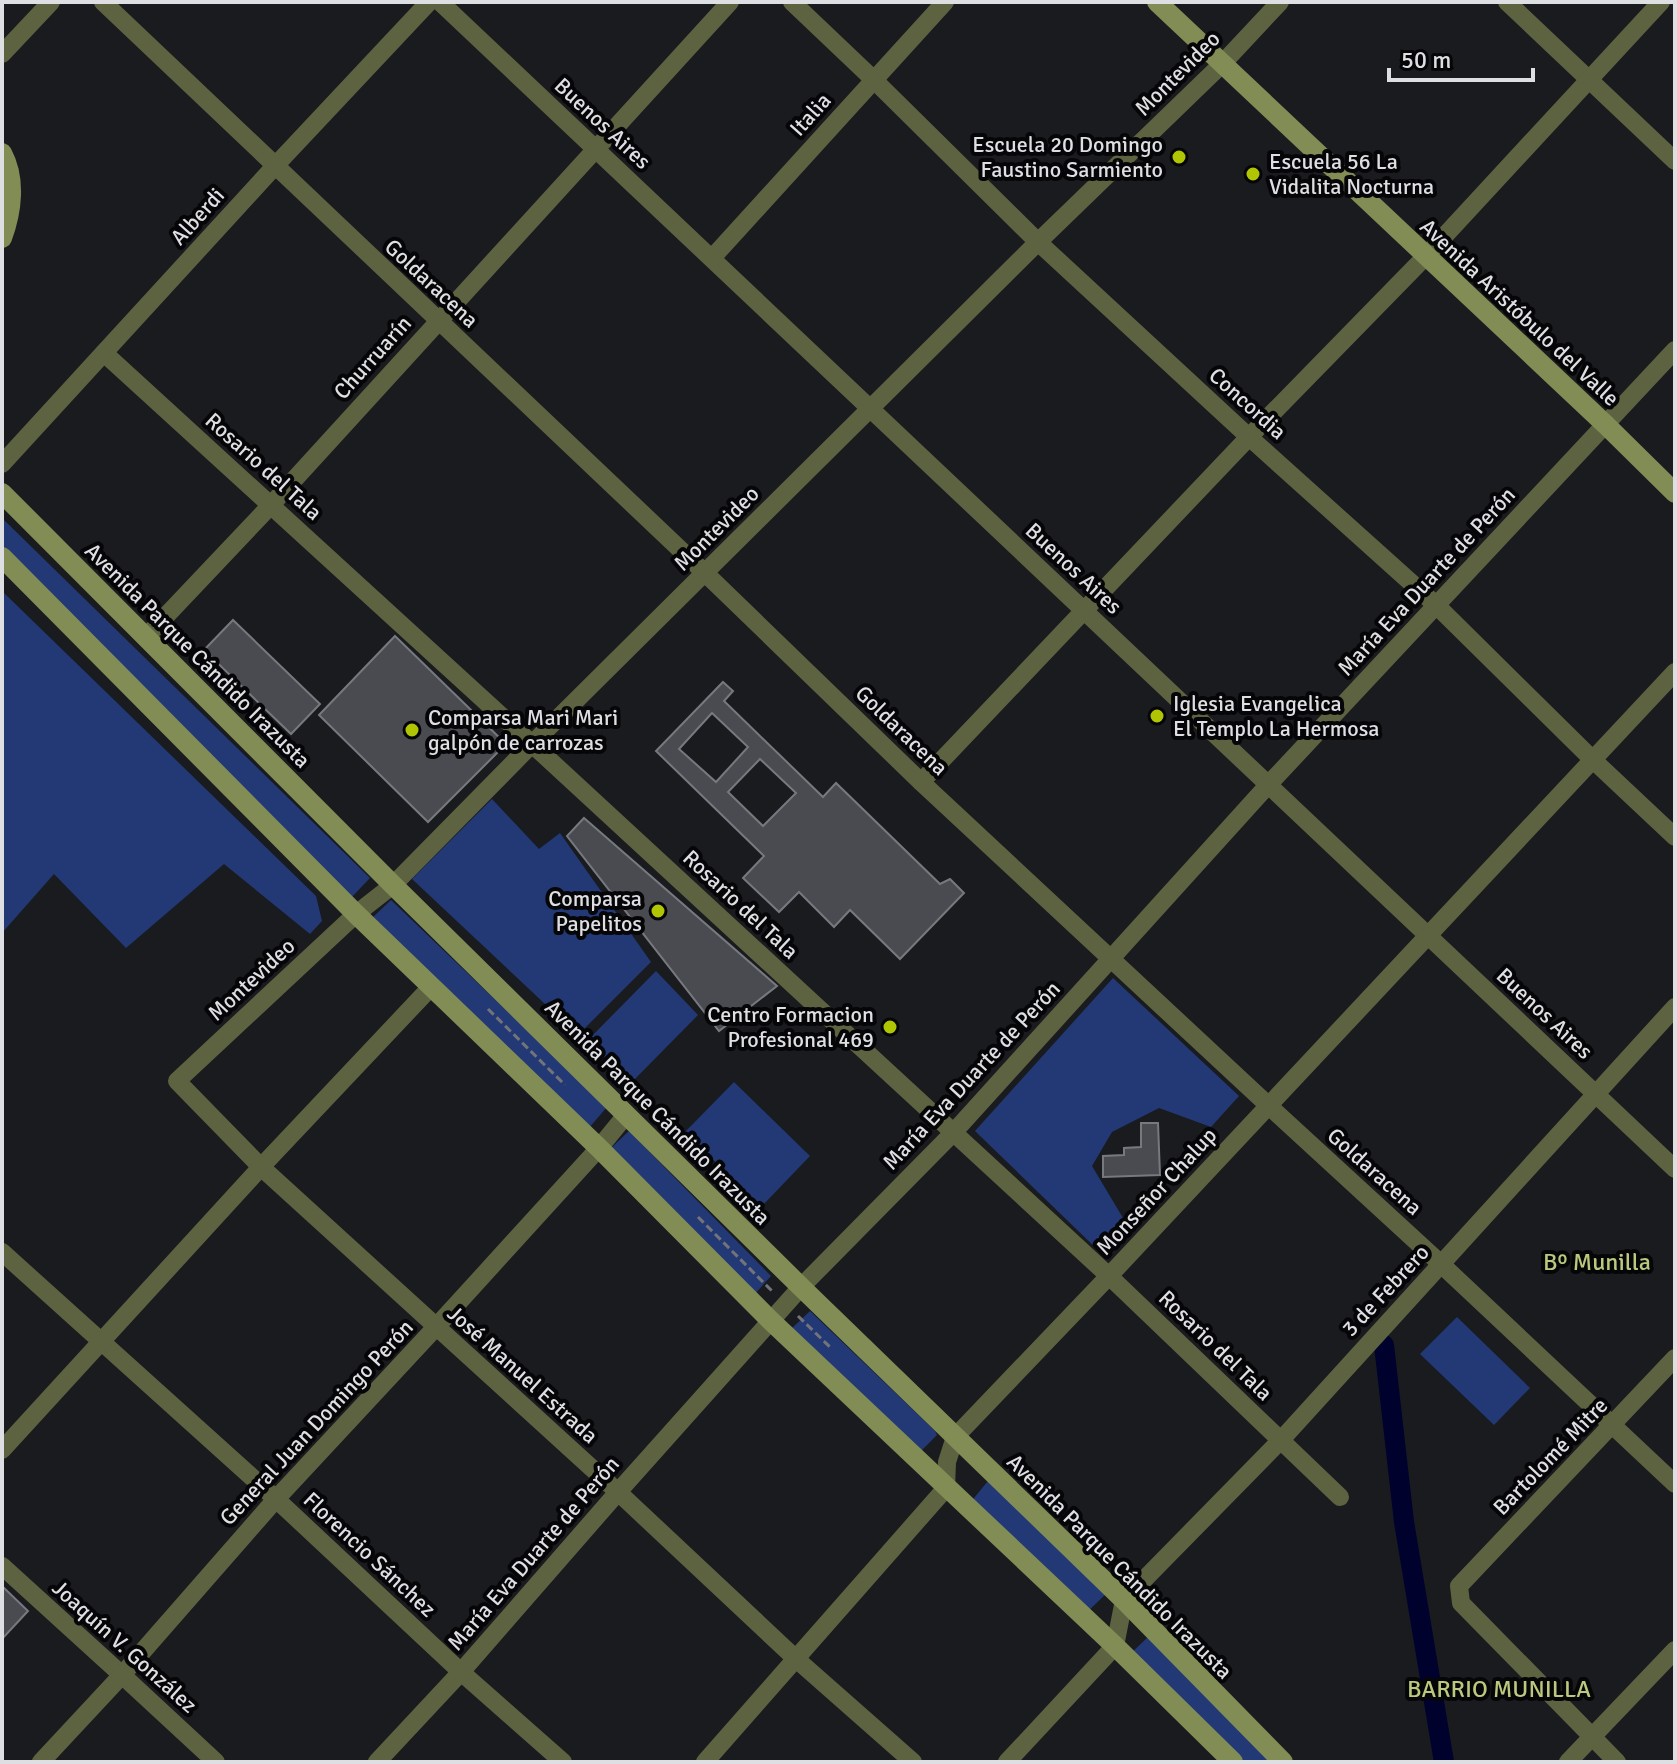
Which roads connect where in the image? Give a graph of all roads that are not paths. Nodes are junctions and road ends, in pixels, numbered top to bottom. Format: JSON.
{"nodes":[{"id":1,"x":51,"y":2,"type":"edge"},
{"id":2,"x":103,"y":2,"type":"edge"},
{"id":3,"x":429,"y":2,"type":"edge"},
{"id":4,"x":440,"y":2,"type":"edge"},
{"id":5,"x":730,"y":2,"type":"edge"},
{"id":6,"x":792,"y":2,"type":"edge"},
{"id":7,"x":945,"y":2,"type":"edge"},
{"id":8,"x":1157,"y":2,"type":"edge"},
{"id":9,"x":1280,"y":2,"type":"edge"},
{"id":10,"x":1507,"y":2,"type":"edge"},
{"id":11,"x":1661,"y":2,"type":"edge"},
{"id":12,"x":2,"y":54,"type":"edge"},
{"id":13,"x":1222,"y":64,"type":"junction"},
{"id":14,"x":873,"y":79,"type":"junction"},
{"id":15,"x":1588,"y":79,"type":"junction"},
{"id":16,"x":595,"y":148,"type":"junction"},
{"id":17,"x":2,"y":153,"type":"edge"},
{"id":18,"x":1675,"y":161,"type":"edge"},
{"id":19,"x":275,"y":166,"type":"junction"},
{"id":20,"x":2,"y":238,"type":"edge"},
{"id":21,"x":1038,"y":242,"type":"junction"},
{"id":22,"x":1425,"y":257,"type":"junction"},
{"id":23,"x":712,"y":258,"type":"junction"},
{"id":24,"x":437,"y":321,"type":"junction"},
{"id":25,"x":1675,"y":350,"type":"edge"},
{"id":26,"x":104,"y":353,"type":"junction"},
{"id":27,"x":871,"y":408,"type":"junction"},
{"id":28,"x":1606,"y":425,"type":"junction"},
{"id":29,"x":1249,"y":437,"type":"junction"},
{"id":30,"x":2,"y":464,"type":"edge"},
{"id":31,"x":2,"y":493,"type":"edge"},
{"id":32,"x":1675,"y":493,"type":"edge"},
{"id":33,"x":271,"y":505,"type":"junction"},
{"id":34,"x":2,"y":557,"type":"edge"},
{"id":35,"x":705,"y":573,"type":"junction"},
{"id":36,"x":1436,"y":605,"type":"junction"},
{"id":37,"x":1084,"y":610,"type":"junction"},
{"id":38,"x":146,"y":637,"type":"junction"},
{"id":39,"x":1675,"y":672,"type":"edge"},
{"id":40,"x":532,"y":744,"type":"junction"},
{"id":41,"x":1592,"y":759,"type":"junction"},
{"id":42,"x":921,"y":782,"type":"junction"},
{"id":43,"x":1269,"y":784,"type":"junction"},
{"id":44,"x":1675,"y":837,"type":"edge"},
{"id":45,"x":393,"y":885,"type":"junction"},
{"id":46,"x":356,"y":914,"type":"junction"},
{"id":47,"x":1428,"y":935,"type":"junction"},
{"id":48,"x":1110,"y":959,"type":"junction"},
{"id":49,"x":431,"y":987,"type":"junction"},
{"id":50,"x":1675,"y":1007,"type":"edge"},
{"id":51,"x":177,"y":1081,"type":"joint"},
{"id":52,"x":1596,"y":1094,"type":"junction"},
{"id":53,"x":1269,"y":1106,"type":"junction"},
{"id":54,"x":626,"y":1115,"type":"junction"},
{"id":55,"x":953,"y":1133,"type":"junction"},
{"id":56,"x":599,"y":1148,"type":"junction"},
{"id":57,"x":261,"y":1167,"type":"junction"},
{"id":58,"x":1675,"y":1169,"type":"edge"},
{"id":59,"x":2,"y":1252,"type":"edge"},
{"id":60,"x":1441,"y":1264,"type":"junction"},
{"id":61,"x":1109,"y":1276,"type":"junction"},
{"id":62,"x":801,"y":1287,"type":"junction"},
{"id":63,"x":770,"y":1320,"type":"junction"},
{"id":64,"x":436,"y":1327,"type":"junction"},
{"id":65,"x":102,"y":1343,"type":"junction"},
{"id":66,"x":1675,"y":1358,"type":"edge"},
{"id":67,"x":1612,"y":1425,"type":"junction"},
{"id":68,"x":955,"y":1437,"type":"junction"},
{"id":69,"x":1281,"y":1440,"type":"junction"},
{"id":70,"x":2,"y":1450,"type":"edge"},
{"id":71,"x":1675,"y":1484,"type":"edge"},
{"id":72,"x":946,"y":1488,"type":"junction"},
{"id":73,"x":618,"y":1492,"type":"junction"},
{"id":74,"x":1340,"y":1497,"type":"dead end"},
{"id":75,"x":276,"y":1499,"type":"junction"},
{"id":76,"x":2,"y":1566,"type":"edge"},
{"id":77,"x":1124,"y":1600,"type":"junction"},
{"id":78,"x":1115,"y":1646,"type":"junction"},
{"id":79,"x":1675,"y":1650,"type":"edge"},
{"id":80,"x":795,"y":1658,"type":"junction"},
{"id":81,"x":461,"y":1672,"type":"junction"},
{"id":82,"x":122,"y":1675,"type":"junction"},
{"id":83,"x":1592,"y":1737,"type":"junction"},
{"id":84,"x":41,"y":1762,"type":"edge"},
{"id":85,"x":216,"y":1762,"type":"edge"},
{"id":86,"x":377,"y":1762,"type":"edge"},
{"id":87,"x":563,"y":1762,"type":"edge"},
{"id":88,"x":705,"y":1762,"type":"edge"},
{"id":89,"x":913,"y":1762,"type":"edge"},
{"id":90,"x":1007,"y":1762,"type":"edge"},
{"id":91,"x":1233,"y":1762,"type":"edge"},
{"id":92,"x":1283,"y":1762,"type":"edge"},
{"id":93,"x":1568,"y":1762,"type":"edge"},
{"id":94,"x":1617,"y":1762,"type":"edge"}],
"edges":[{"from":1,"to":12,"type":"street"},
{"from":2,"to":19,"type":"street","name":"Goldaracena"},
{"from":3,"to":19,"type":"street","name":"Alberdi"},
{"from":4,"to":16,"type":"street","name":"Buenos Aires"},
{"from":5,"to":16,"type":"street","name":"Churruarín"},
{"from":6,"to":14,"type":"street","name":"Concordia"},
{"from":7,"to":14,"type":"street","name":"Italia"},
{"from":8,"to":13,"type":"main road","name":"Avenida Aristóbulo del Valle"},
{"from":9,"to":13,"type":"street","name":"Montevideo"},
{"from":10,"to":15,"type":"street"},
{"from":11,"to":15,"type":"street"},
{"from":13,"to":21,"type":"street","name":"Montevideo"},
{"from":13,"to":22,"type":"main road","name":"Avenida Aristóbulo del Valle"},
{"from":14,"to":21,"type":"street","name":"Concordia"},
{"from":14,"to":23,"type":"street","name":"Italia"},
{"from":15,"to":18,"type":"street"},
{"from":15,"to":22,"type":"street"},
{"from":16,"to":23,"type":"street","name":"Buenos Aires"},
{"from":16,"to":24,"type":"street","name":"Churruarín"},
{"from":17,"to":20,"type":"main road"},
{"from":19,"to":24,"type":"street","name":"Goldaracena"},
{"from":19,"to":26,"type":"street","name":"Alberdi"},
{"from":21,"to":27,"type":"street","name":"Montevideo"},
{"from":21,"to":29,"type":"street","name":"Concordia"},
{"from":22,"to":28,"type":"main road","name":"Avenida Aristóbulo del Valle"},
{"from":22,"to":29,"type":"street"},
{"from":23,"to":27,"type":"street","name":"Buenos Aires"},
{"from":24,"to":33,"type":"street","name":"Churruarín"},
{"from":24,"to":35,"type":"street","name":"Goldaracena"},
{"from":25,"to":28,"type":"street","name":"María Eva Duarte de Perón"},
{"from":26,"to":30,"type":"street","name":"Alberdi"},
{"from":26,"to":33,"type":"street","name":"Rosario del Tala"},
{"from":27,"to":35,"type":"street","name":"Montevideo"},
{"from":27,"to":37,"type":"street","name":"Buenos Aires"},
{"from":28,"to":32,"type":"main road","name":"Avenida Aristóbulo del Valle"},
{"from":28,"to":36,"type":"street","name":"María Eva Duarte de Perón"},
{"from":29,"to":36,"type":"street","name":"Concordia"},
{"from":29,"to":37,"type":"street"},
{"from":31,"to":38,"type":"main road","name":"Avenida Parque Cándido Irazusta"},
{"from":33,"to":38,"type":"street","name":"Churruarín"},
{"from":33,"to":40,"type":"street","name":"Rosario del Tala"},
{"from":34,"to":46,"type":"main road"},
{"from":35,"to":40,"type":"street","name":"Montevideo"},
{"from":35,"to":42,"type":"street","name":"Goldaracena"},
{"from":36,"to":41,"type":"street","name":"Concordia"},
{"from":36,"to":43,"type":"street","name":"María Eva Duarte de Perón"},
{"from":37,"to":42,"type":"street"},
{"from":37,"to":43,"type":"street","name":"Buenos Aires"},
{"from":38,"to":45,"type":"main road","name":"Avenida Parque Cándido Irazusta"},
{"from":39,"to":41,"type":"street","name":"Monseñor Chalup"},
{"from":40,"to":45,"type":"street","name":"Montevideo"},
{"from":40,"to":55,"type":"street","name":"Rosario del Tala"},
{"from":41,"to":44,"type":"street","name":"Concordia"},
{"from":41,"to":47,"type":"street","name":"Monseñor Chalup"},
{"from":42,"to":48,"type":"street","name":"Goldaracena"},
{"from":43,"to":47,"type":"street","name":"Buenos Aires"},
{"from":43,"to":48,"type":"street","name":"María Eva Duarte de Perón"},
{"from":45,"to":46,"type":"street","name":"Montevideo"},
{"from":45,"to":54,"type":"main road","name":"Avenida Parque Cándido Irazusta"},
{"from":46,"to":49,"type":"main road"},
{"from":46,"to":51,"type":"street","name":"Montevideo"},
{"from":47,"to":52,"type":"street","name":"Buenos Aires"},
{"from":47,"to":53,"type":"street","name":"Monseñor Chalup"},
{"from":48,"to":53,"type":"street","name":"Goldaracena"},
{"from":48,"to":55,"type":"street","name":"María Eva Duarte de Perón"},
{"from":49,"to":56,"type":"main road"},
{"from":49,"to":57,"type":"street"},
{"from":50,"to":52,"type":"street","name":"3 de Febrero"},
{"from":51,"to":57,"type":"street","name":"José Manuel Estrada"},
{"from":52,"to":58,"type":"street","name":"Buenos Aires"},
{"from":52,"to":60,"type":"street","name":"3 de Febrero"},
{"from":53,"to":60,"type":"street","name":"Goldaracena"},
{"from":53,"to":61,"type":"street","name":"Monseñor Chalup"},
{"from":54,"to":56,"type":"street","name":"General Juan Domingo Perón"},
{"from":54,"to":62,"type":"main road","name":"Avenida Parque Cándido Irazusta"},
{"from":55,"to":61,"type":"street","name":"Rosario del Tala"},
{"from":55,"to":62,"type":"street","name":"María Eva Duarte de Perón"},
{"from":56,"to":63,"type":"main road"},
{"from":56,"to":64,"type":"street","name":"General Juan Domingo Perón"},
{"from":57,"to":64,"type":"street","name":"José Manuel Estrada"},
{"from":57,"to":65,"type":"street"},
{"from":59,"to":65,"type":"street","name":"Florencio Sánchez"},
{"from":60,"to":67,"type":"street","name":"Goldaracena"},
{"from":60,"to":69,"type":"street","name":"3 de Febrero"},
{"from":61,"to":68,"type":"street","name":"Monseñor Chalup"},
{"from":61,"to":69,"type":"street","name":"Rosario del Tala"},
{"from":62,"to":63,"type":"street","name":"María Eva Duarte de Perón"},
{"from":62,"to":68,"type":"main road","name":"Avenida Parque Cándido Irazusta"},
{"from":63,"to":72,"type":"main road"},
{"from":63,"to":73,"type":"street","name":"María Eva Duarte de Perón"},
{"from":64,"to":73,"type":"street","name":"José Manuel Estrada"},
{"from":64,"to":75,"type":"street","name":"General Juan Domingo Perón"},
{"from":65,"to":70,"type":"street"},
{"from":65,"to":75,"type":"street","name":"Florencio Sánchez"},
{"from":66,"to":67,"type":"street","name":"Bartolomé Mitre"},
{"from":67,"to":71,"type":"street","name":"Goldaracena"},
{"from":67,"to":83,"type":"street","name":"Bartolomé Mitre"},
{"from":68,"to":72,"type":"street"},
{"from":68,"to":77,"type":"main road","name":"Avenida Parque Cándido Irazusta"},
{"from":69,"to":74,"type":"street","name":"Rosario del Tala"},
{"from":69,"to":77,"type":"street","name":"3 de Febrero"},
{"from":72,"to":78,"type":"main road"},
{"from":72,"to":80,"type":"street"},
{"from":73,"to":80,"type":"street","name":"José Manuel Estrada"},
{"from":73,"to":81,"type":"street","name":"María Eva Duarte de Perón"},
{"from":75,"to":81,"type":"street","name":"Florencio Sánchez"},
{"from":75,"to":82,"type":"street","name":"General Juan Domingo Perón"},
{"from":76,"to":82,"type":"street","name":"Joaquín V. González"},
{"from":77,"to":78,"type":"street"},
{"from":77,"to":92,"type":"main road","name":"Avenida Parque Cándido Irazusta"},
{"from":78,"to":90,"type":"street"},
{"from":78,"to":91,"type":"main road"},
{"from":79,"to":83,"type":"street"},
{"from":80,"to":88,"type":"street"},
{"from":80,"to":89,"type":"street","name":"José Manuel Estrada"},
{"from":81,"to":86,"type":"street","name":"María Eva Duarte de Perón"},
{"from":81,"to":87,"type":"street","name":"Florencio Sánchez"},
{"from":82,"to":84,"type":"street","name":"General Juan Domingo Perón"},
{"from":82,"to":85,"type":"street","name":"Joaquín V. González"},
{"from":83,"to":93,"type":"street"},
{"from":83,"to":94,"type":"street"}]}
